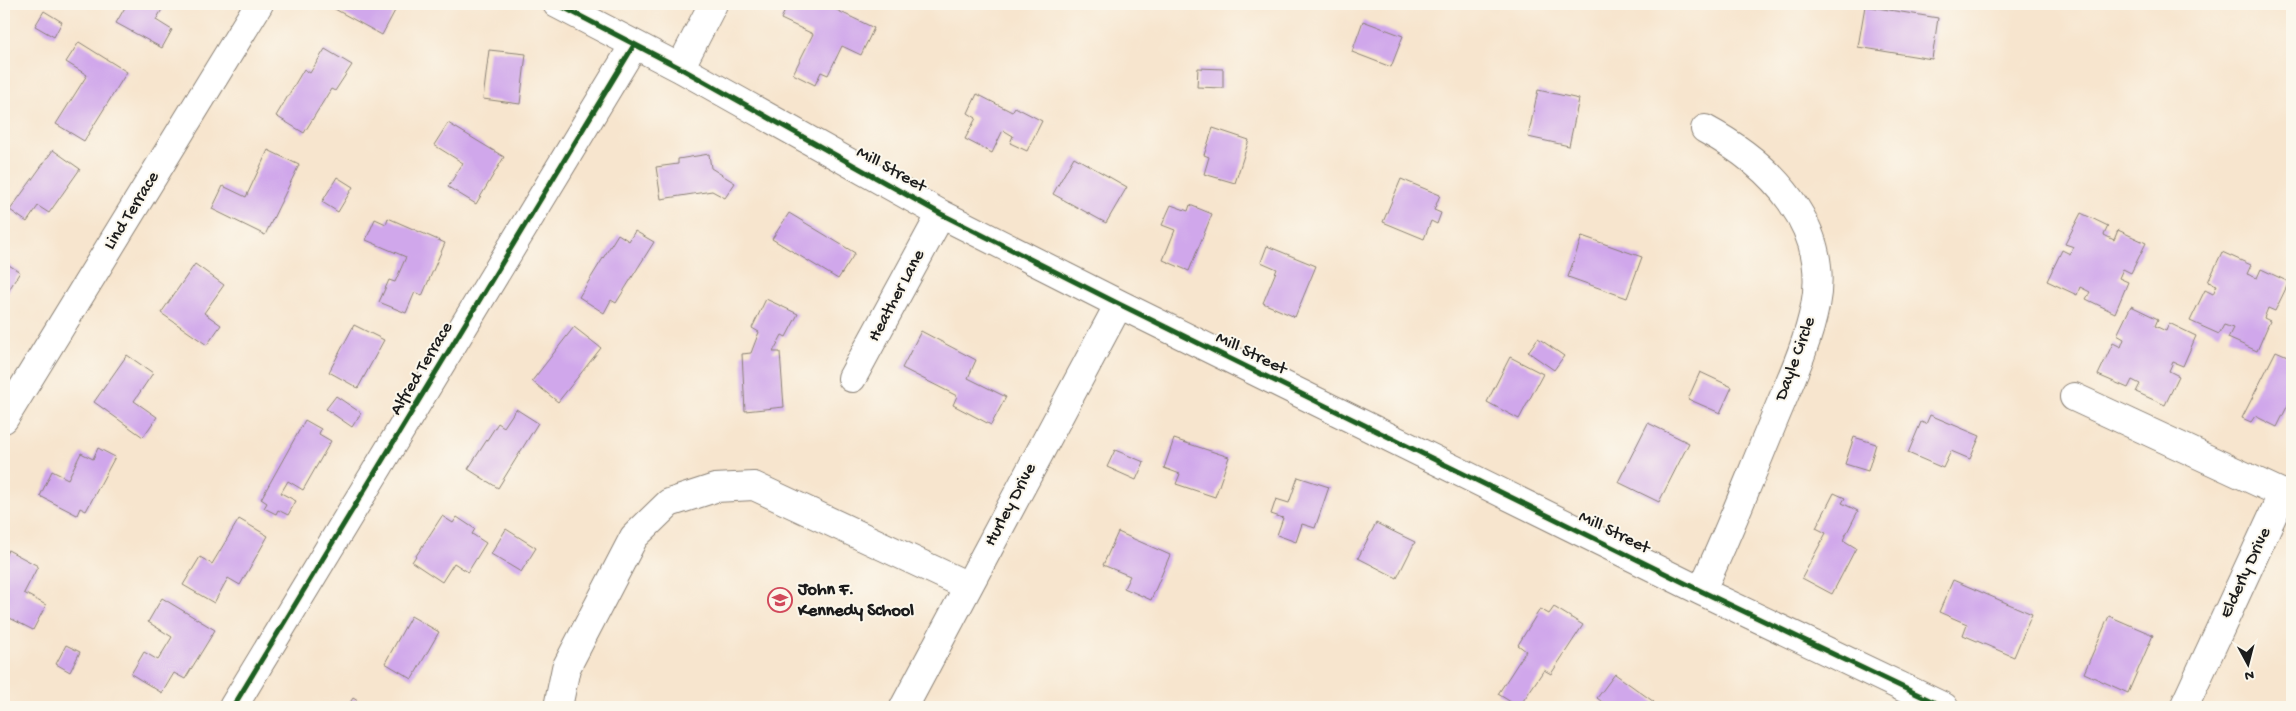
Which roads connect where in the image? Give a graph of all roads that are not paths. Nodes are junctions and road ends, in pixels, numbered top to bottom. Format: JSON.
{"nodes":[{"id":1,"x":259,"y":4,"type":"edge"},
{"id":2,"x":557,"y":4,"type":"edge"},
{"id":3,"x":713,"y":4,"type":"edge"},
{"id":4,"x":634,"y":45,"type":"junction"},
{"id":5,"x":680,"y":68,"type":"junction"},
{"id":6,"x":1705,"y":128,"type":"dead end"},
{"id":7,"x":941,"y":214,"type":"junction"},
{"id":8,"x":1119,"y":304,"type":"junction"},
{"id":9,"x":852,"y":378,"type":"dead end"},
{"id":10,"x":2074,"y":397,"type":"dead end"},
{"id":11,"x":4,"y":419,"type":"edge"},
{"id":12,"x":2288,"y":495,"type":"edge"},
{"id":13,"x":968,"y":586,"type":"junction"},
{"id":14,"x":1701,"y":591,"type":"junction"},
{"id":15,"x":233,"y":707,"type":"edge"},
{"id":16,"x":558,"y":707,"type":"edge"},
{"id":17,"x":904,"y":707,"type":"edge"},
{"id":18,"x":1944,"y":707,"type":"edge"},
{"id":19,"x":2184,"y":707,"type":"edge"}],
"edges":[{"from":1,"to":11,"type":"street","name":"Lind Terrace"},
{"from":2,"to":4,"type":"street","name":"Mill Street"},
{"from":3,"to":5,"type":"street"},
{"from":4,"to":5,"type":"street","name":"Mill Street"},
{"from":4,"to":15,"type":"street","name":"Alfred Terrace"},
{"from":5,"to":7,"type":"street","name":"Mill Street"},
{"from":6,"to":14,"type":"street","name":"Dayle Circle"},
{"from":7,"to":8,"type":"street","name":"Mill Street"},
{"from":7,"to":9,"type":"street","name":"Heather Lane"},
{"from":8,"to":13,"type":"street","name":"Hurley Drive"},
{"from":8,"to":14,"type":"street","name":"Mill Street"},
{"from":10,"to":12,"type":"street"},
{"from":12,"to":19,"type":"street","name":"Elderly Drive"},
{"from":13,"to":16,"type":"street"},
{"from":13,"to":17,"type":"street","name":"Hurley Drive"},
{"from":14,"to":18,"type":"street","name":"Mill Street"}]}
